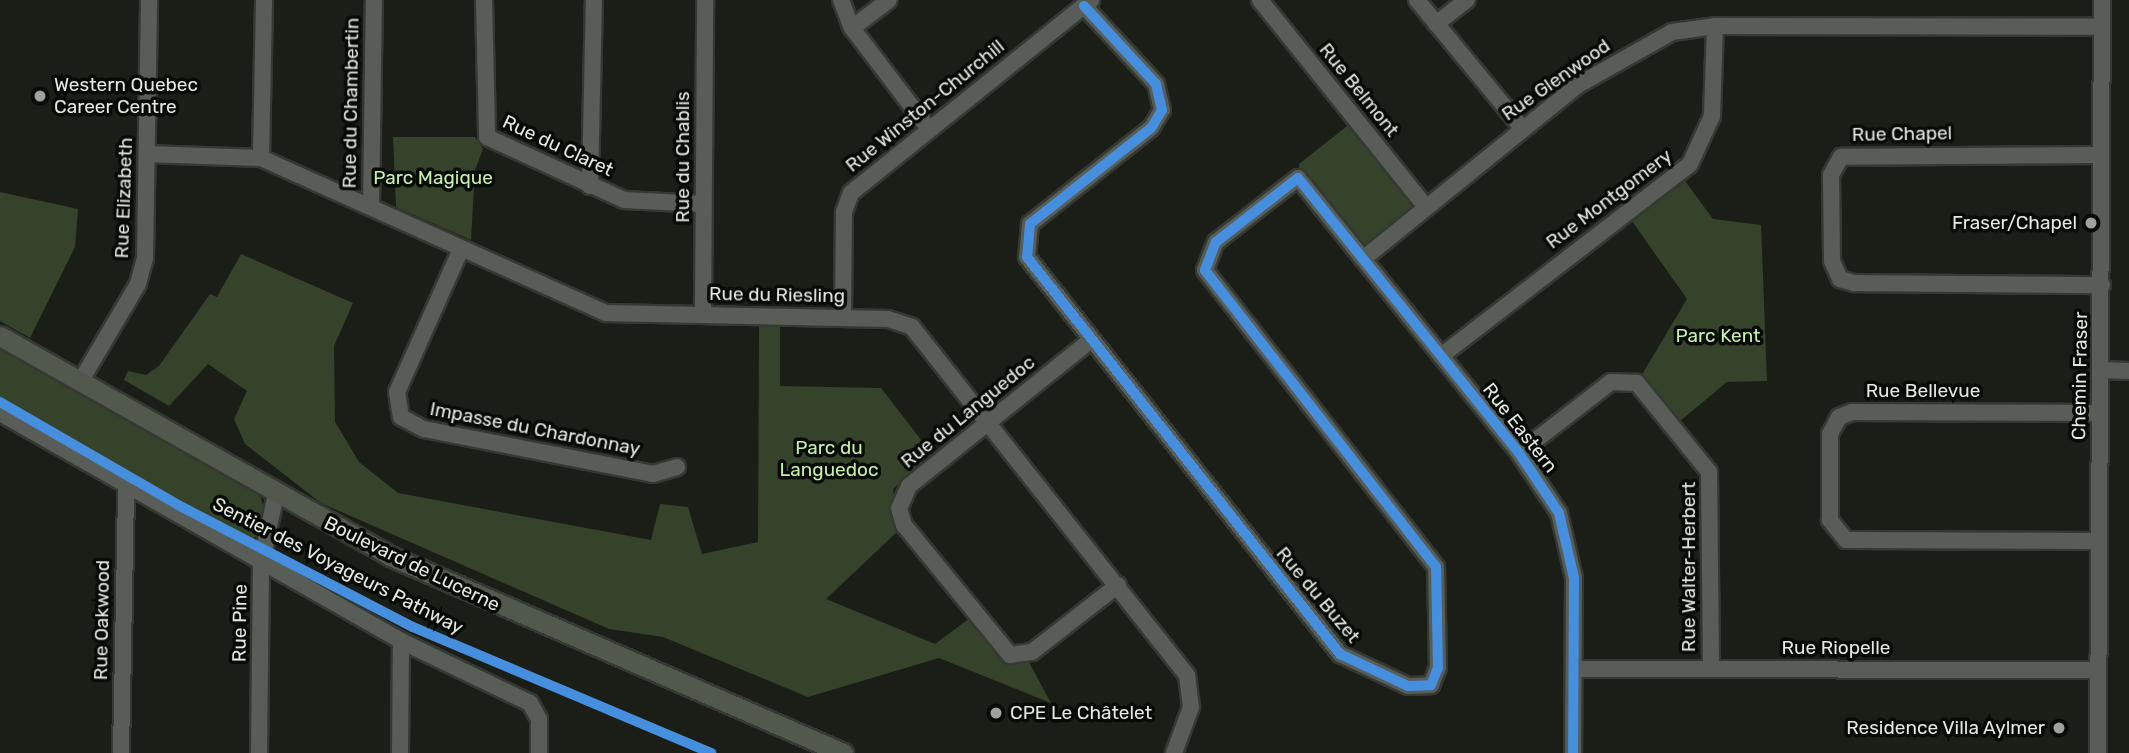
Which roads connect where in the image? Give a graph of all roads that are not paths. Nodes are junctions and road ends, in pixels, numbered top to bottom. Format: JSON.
{"nodes":[{"id":1,"x":149,"y":0,"type":"edge"},
{"id":2,"x":264,"y":0,"type":"edge"},
{"id":3,"x":374,"y":0,"type":"edge"},
{"id":4,"x":484,"y":0,"type":"edge"},
{"id":5,"x":594,"y":0,"type":"edge"},
{"id":6,"x":705,"y":0,"type":"edge"},
{"id":7,"x":841,"y":0,"type":"edge"},
{"id":8,"x":889,"y":0,"type":"edge"},
{"id":9,"x":1260,"y":0,"type":"edge"},
{"id":10,"x":1417,"y":0,"type":"edge"},
{"id":11,"x":1467,"y":0,"type":"edge"},
{"id":12,"x":2102,"y":0,"type":"edge"},
{"id":13,"x":1088,"y":3,"type":"edge"},
{"id":14,"x":1436,"y":24,"type":"junction"},
{"id":15,"x":1715,"y":26,"type":"junction"},
{"id":16,"x":2102,"y":27,"type":"junction"},
{"id":17,"x":852,"y":28,"type":"junction"},
{"id":18,"x":1522,"y":128,"type":"junction"},
{"id":19,"x":929,"y":129,"type":"junction"},
{"id":20,"x":148,"y":154,"type":"junction"},
{"id":21,"x":2101,"y":155,"type":"junction"},
{"id":22,"x":261,"y":158,"type":"junction"},
{"id":23,"x":1298,"y":178,"type":"joint"},
{"id":24,"x":590,"y":186,"type":"junction"},
{"id":25,"x":704,"y":204,"type":"junction"},
{"id":26,"x":370,"y":206,"type":"junction"},
{"id":27,"x":1426,"y":207,"type":"junction"},
{"id":28,"x":461,"y":249,"type":"junction"},
{"id":29,"x":1363,"y":259,"type":"junction"},
{"id":30,"x":2102,"y":285,"type":"junction"},
{"id":31,"x":703,"y":314,"type":"junction"},
{"id":32,"x":843,"y":318,"type":"junction"},
{"id":33,"x":0,"y":336,"type":"edge"},
{"id":34,"x":1091,"y":340,"type":"junction"},
{"id":35,"x":1441,"y":356,"type":"junction"},
{"id":36,"x":2102,"y":370,"type":"junction"},
{"id":37,"x":2129,"y":371,"type":"edge"},
{"id":38,"x":80,"y":382,"type":"junction"},
{"id":39,"x":0,"y":413,"type":"edge"},
{"id":40,"x":2100,"y":413,"type":"junction"},
{"id":41,"x":988,"y":422,"type":"junction"},
{"id":42,"x":1519,"y":453,"type":"junction"},
{"id":43,"x":677,"y":467,"type":"dead end"},
{"id":44,"x":126,"y":487,"type":"junction"},
{"id":45,"x":276,"y":494,"type":"junction"},
{"id":46,"x":2099,"y":541,"type":"junction"},
{"id":47,"x":261,"y":564,"type":"junction"},
{"id":48,"x":1118,"y":585,"type":"junction"},
{"id":49,"x":401,"y":641,"type":"junction"},
{"id":50,"x":1574,"y":669,"type":"junction"},
{"id":51,"x":1710,"y":669,"type":"junction"},
{"id":52,"x":2098,"y":670,"type":"junction"},
{"id":53,"x":121,"y":753,"type":"edge"},
{"id":54,"x":259,"y":753,"type":"edge"},
{"id":55,"x":400,"y":753,"type":"edge"},
{"id":56,"x":538,"y":753,"type":"edge"},
{"id":57,"x":843,"y":753,"type":"edge"},
{"id":58,"x":1174,"y":753,"type":"edge"},
{"id":59,"x":1573,"y":753,"type":"edge"},
{"id":60,"x":2098,"y":753,"type":"edge"}],
"edges":[{"from":1,"to":20,"type":"street","name":"Rue Elizabeth"},
{"from":2,"to":22,"type":"street"},
{"from":3,"to":26,"type":"street","name":"Rue du Chambertin"},
{"from":4,"to":24,"type":"street","name":"Rue du Claret"},
{"from":5,"to":24,"type":"street"},
{"from":6,"to":25,"type":"street","name":"Rue du Chablis"},
{"from":7,"to":17,"type":"street"},
{"from":8,"to":17,"type":"street"},
{"from":9,"to":27,"type":"street","name":"Rue Belmont"},
{"from":10,"to":14,"type":"street"},
{"from":11,"to":14,"type":"street"},
{"from":12,"to":16,"type":"street","name":"Chemin Fraser"},
{"from":13,"to":19,"type":"street","name":"Rue Winston-Churchill"},
{"from":13,"to":34,"type":"street","name":"Rue du Buzet"},
{"from":14,"to":18,"type":"street"},
{"from":15,"to":16,"type":"street","name":"Rue Glenwood"},
{"from":15,"to":18,"type":"street","name":"Rue Glenwood"},
{"from":15,"to":35,"type":"street","name":"Rue Montgomery"},
{"from":16,"to":21,"type":"street","name":"Chemin Fraser"},
{"from":17,"to":19,"type":"street"},
{"from":18,"to":27,"type":"street","name":"Rue Glenwood"},
{"from":19,"to":32,"type":"street","name":"Rue Winston-Churchill"},
{"from":20,"to":22,"type":"street","name":"Rue du Riesling"},
{"from":20,"to":38,"type":"street","name":"Rue Elizabeth"},
{"from":21,"to":30,"type":"street","name":"Chemin Fraser"},
{"from":21,"to":30,"type":"street","name":"Rue Chapel"},
{"from":22,"to":26,"type":"street","name":"Rue du Riesling"},
{"from":23,"to":29,"type":"street","name":"Rue Eastern"},
{"from":23,"to":34,"type":"street","name":"Rue du Buzet"},
{"from":24,"to":25,"type":"street","name":"Rue du Claret"},
{"from":25,"to":31,"type":"street","name":"Rue du Chablis"},
{"from":26,"to":28,"type":"street","name":"Rue du Riesling"},
{"from":27,"to":29,"type":"street","name":"Rue Glenwood"},
{"from":28,"to":31,"type":"street","name":"Rue du Riesling"},
{"from":28,"to":43,"type":"street","name":"Impasse du Chardonnay"},
{"from":29,"to":35,"type":"street","name":"Rue Eastern"},
{"from":30,"to":36,"type":"street","name":"Chemin Fraser"},
{"from":31,"to":32,"type":"street","name":"Rue du Riesling"},
{"from":32,"to":41,"type":"street","name":"Rue du Riesling"},
{"from":33,"to":38,"type":"main road","name":"Boulevard de Lucerne"},
{"from":34,"to":41,"type":"street","name":"Rue du Languedoc"},
{"from":35,"to":42,"type":"street","name":"Rue Eastern"},
{"from":36,"to":37,"type":"street"},
{"from":36,"to":40,"type":"street","name":"Chemin Fraser"},
{"from":38,"to":45,"type":"main road","name":"Boulevard de Lucerne"},
{"from":39,"to":44,"type":"street"},
{"from":40,"to":46,"type":"street","name":"Chemin Fraser"},
{"from":40,"to":46,"type":"street","name":"Rue Bellevue"},
{"from":41,"to":48,"type":"street","name":"Rue du Riesling"},
{"from":41,"to":48,"type":"street","name":"Rue du Languedoc"},
{"from":42,"to":50,"type":"street","name":"Rue Eastern"},
{"from":42,"to":51,"type":"street","name":"Rue Walter-Herbert"},
{"from":44,"to":47,"type":"street"},
{"from":44,"to":53,"type":"street","name":"Rue Oakwood"},
{"from":45,"to":47,"type":"street","name":"Rue Pine"},
{"from":45,"to":57,"type":"main road","name":"Boulevard de Lucerne"},
{"from":46,"to":52,"type":"street","name":"Chemin Fraser"},
{"from":47,"to":49,"type":"street"},
{"from":47,"to":54,"type":"street","name":"Rue Pine"},
{"from":48,"to":58,"type":"street","name":"Rue du Riesling"},
{"from":49,"to":55,"type":"street"},
{"from":49,"to":56,"type":"street"},
{"from":50,"to":51,"type":"street","name":"Rue Riopelle"},
{"from":50,"to":59,"type":"street","name":"Rue Eastern"},
{"from":51,"to":52,"type":"street","name":"Rue Riopelle"},
{"from":52,"to":60,"type":"street","name":"Chemin Fraser"}]}
